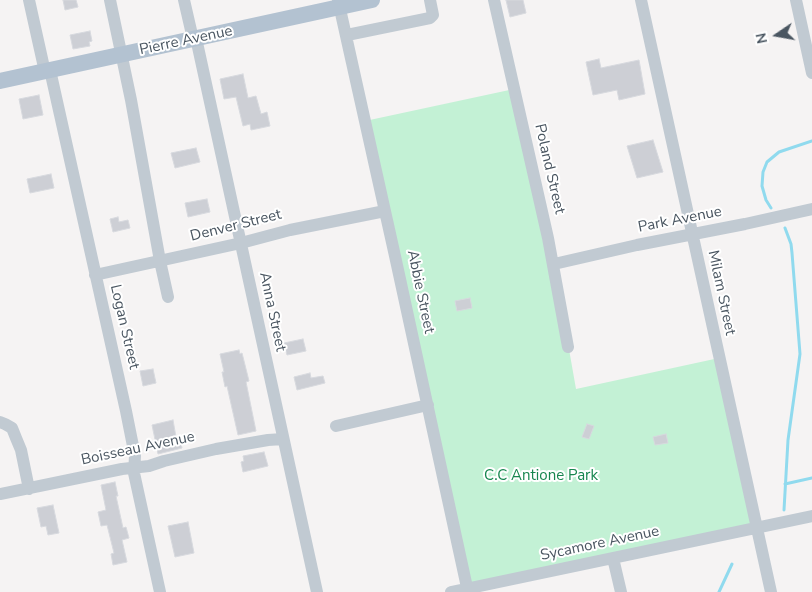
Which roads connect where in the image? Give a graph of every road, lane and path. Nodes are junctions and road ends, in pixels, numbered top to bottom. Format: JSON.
{"nodes":[{"id":1,"x":29,"y":0,"type":"edge"},
{"id":2,"x":110,"y":0,"type":"edge"},
{"id":3,"x":184,"y":0,"type":"edge"},
{"id":4,"x":372,"y":0,"type":"edge"},
{"id":5,"x":430,"y":0,"type":"edge"},
{"id":6,"x":494,"y":0,"type":"edge"},
{"id":7,"x":640,"y":0,"type":"edge"},
{"id":8,"x":796,"y":0,"type":"edge"},
{"id":9,"x":339,"y":4,"type":"edge"},
{"id":10,"x":347,"y":35,"type":"junction"},
{"id":11,"x":195,"y":39,"type":"junction"},
{"id":12,"x":121,"y":55,"type":"junction"},
{"id":13,"x":47,"y":71,"type":"junction"},
{"id":14,"x":812,"y":73,"type":"edge"},
{"id":15,"x":0,"y":81,"type":"edge"},
{"id":16,"x":812,"y":209,"type":"edge"},
{"id":17,"x":385,"y":211,"type":"junction"},
{"id":18,"x":692,"y":234,"type":"junction"},
{"id":19,"x":241,"y":243,"type":"junction"},
{"id":20,"x":160,"y":261,"type":"junction"},
{"id":21,"x":554,"y":264,"type":"junction"},
{"id":22,"x":95,"y":276,"type":"junction"},
{"id":23,"x":168,"y":297,"type":"dead end"},
{"id":24,"x":568,"y":347,"type":"dead end"},
{"id":25,"x":428,"y":405,"type":"junction"},
{"id":26,"x":0,"y":422,"type":"edge"},
{"id":27,"x":336,"y":426,"type":"dead end"},
{"id":28,"x":283,"y":439,"type":"junction"},
{"id":29,"x":135,"y":468,"type":"junction"},
{"id":30,"x":29,"y":489,"type":"junction"},
{"id":31,"x":0,"y":494,"type":"edge"},
{"id":32,"x":812,"y":516,"type":"edge"},
{"id":33,"x":757,"y":529,"type":"junction"},
{"id":34,"x":613,"y":558,"type":"junction"},
{"id":35,"x":468,"y":590,"type":"edge"},
{"id":36,"x":160,"y":592,"type":"edge"},
{"id":37,"x":317,"y":592,"type":"edge"},
{"id":38,"x":451,"y":592,"type":"edge"},
{"id":39,"x":621,"y":592,"type":"edge"},
{"id":40,"x":771,"y":592,"type":"edge"}],
"edges":[{"from":1,"to":13,"type":"street","name":"Logan Street"},
{"from":2,"to":12,"type":"street"},
{"from":3,"to":11,"type":"street","name":"Anna Street"},
{"from":4,"to":9,"type":"main road","name":"Pierre Avenue"},
{"from":5,"to":10,"type":"street"},
{"from":6,"to":21,"type":"street","name":"Poland Street"},
{"from":7,"to":18,"type":"street","name":"Milam Street"},
{"from":8,"to":14,"type":"street"},
{"from":9,"to":10,"type":"street","name":"Abbie Street"},
{"from":9,"to":11,"type":"main road","name":"Pierre Avenue"},
{"from":10,"to":17,"type":"street","name":"Abbie Street"},
{"from":11,"to":12,"type":"main road","name":"Pierre Avenue"},
{"from":11,"to":19,"type":"street","name":"Anna Street"},
{"from":12,"to":13,"type":"main road","name":"Pierre Avenue"},
{"from":12,"to":20,"type":"street"},
{"from":13,"to":15,"type":"main road","name":"Pierre Avenue"},
{"from":13,"to":22,"type":"street","name":"Logan Street"},
{"from":16,"to":18,"type":"street","name":"Park Avenue"},
{"from":17,"to":19,"type":"street","name":"Denver Street"},
{"from":17,"to":25,"type":"street","name":"Abbie Street"},
{"from":18,"to":21,"type":"street","name":"Park Avenue"},
{"from":18,"to":33,"type":"street","name":"Milam Street"},
{"from":19,"to":20,"type":"street","name":"Denver Street"},
{"from":19,"to":28,"type":"street","name":"Anna Street"},
{"from":20,"to":22,"type":"street","name":"Denver Street"},
{"from":20,"to":23,"type":"street"},
{"from":21,"to":24,"type":"street","name":"Poland Street"},
{"from":22,"to":29,"type":"street","name":"Logan Street"},
{"from":25,"to":27,"type":"street"},
{"from":25,"to":35,"type":"street","name":"Abbie Street"},
{"from":26,"to":30,"type":"street"},
{"from":28,"to":29,"type":"street","name":"Boisseau Avenue"},
{"from":28,"to":37,"type":"street","name":"Anna Street"},
{"from":29,"to":30,"type":"street","name":"Boisseau Avenue"},
{"from":29,"to":36,"type":"street","name":"Logan Street"},
{"from":30,"to":31,"type":"street","name":"Boisseau Avenue"},
{"from":32,"to":33,"type":"street","name":"Sycamore Avenue"},
{"from":33,"to":34,"type":"street","name":"Sycamore Avenue"},
{"from":33,"to":40,"type":"street","name":"Milam Street"},
{"from":34,"to":35,"type":"street","name":"Sycamore Avenue"},
{"from":34,"to":39,"type":"street"},
{"from":35,"to":38,"type":"street","name":"Sycamore Avenue"}]}
